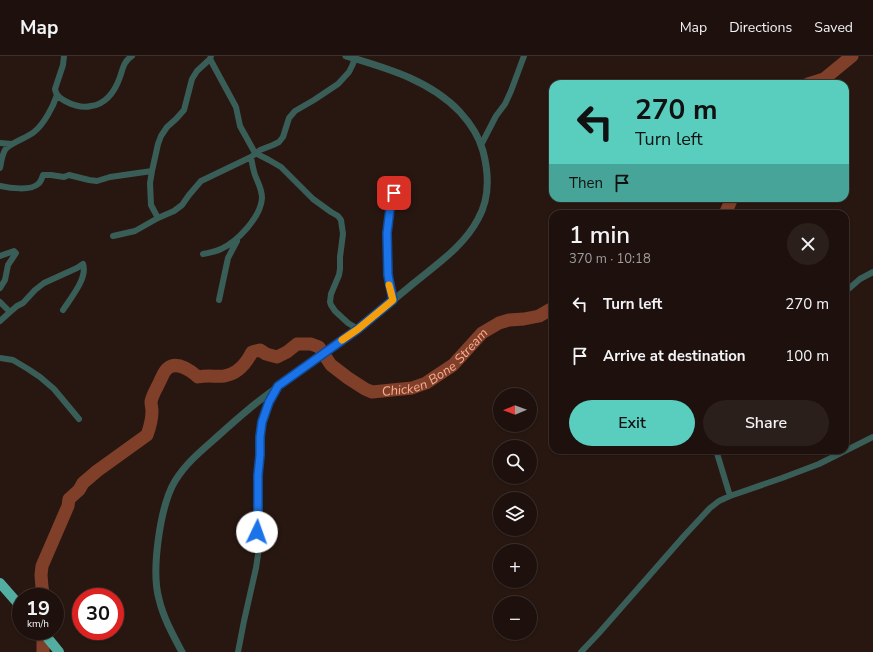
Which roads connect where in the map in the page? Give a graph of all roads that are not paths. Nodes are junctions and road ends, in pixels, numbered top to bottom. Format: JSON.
{"nodes":[{"id":1,"x":64,"y":56,"type":"edge"},
{"id":2,"x":132,"y":56,"type":"edge"},
{"id":3,"x":346,"y":56,"type":"edge"},
{"id":4,"x":524,"y":56,"type":"edge"},
{"id":5,"x":211,"y":58,"type":"edge"},
{"id":6,"x":355,"y":59,"type":"junction"},
{"id":7,"x":371,"y":59,"type":"edge"},
{"id":8,"x":57,"y":95,"type":"junction"},
{"id":9,"x":0,"y":143,"type":"edge"},
{"id":10,"x":14,"y":144,"type":"junction"},
{"id":11,"x":481,"y":145,"type":"junction"},
{"id":12,"x":253,"y":155,"type":"junction"},
{"id":13,"x":0,"y":168,"type":"edge"},
{"id":14,"x":152,"y":171,"type":"junction"},
{"id":15,"x":406,"y":183,"type":"dead end"},
{"id":16,"x":0,"y":186,"type":"edge"},
{"id":17,"x":158,"y":218,"type":"junction"},
{"id":18,"x":241,"y":234,"type":"junction"},
{"id":19,"x":113,"y":236,"type":"dead end"},
{"id":20,"x":203,"y":254,"type":"dead end"},
{"id":21,"x":0,"y":256,"type":"edge"},
{"id":22,"x":873,"y":272,"type":"edge"},
{"id":23,"x":0,"y":288,"type":"edge"},
{"id":24,"x":849,"y":289,"type":"edge"},
{"id":25,"x":219,"y":300,"type":"dead end"},
{"id":26,"x":393,"y":300,"type":"junction"},
{"id":27,"x":0,"y":302,"type":"edge"},
{"id":28,"x":63,"y":310,"type":"dead end"},
{"id":29,"x":10,"y":312,"type":"junction"},
{"id":30,"x":0,"y":321,"type":"edge"},
{"id":31,"x":358,"y":329,"type":"junction"},
{"id":32,"x":0,"y":358,"type":"edge"},
{"id":33,"x":278,"y":386,"type":"junction"},
{"id":34,"x":79,"y":419,"type":"dead end"},
{"id":35,"x":873,"y":437,"type":"edge"},
{"id":36,"x":849,"y":449,"type":"edge"},
{"id":37,"x":717,"y":454,"type":"edge"},
{"id":38,"x":839,"y":454,"type":"edge"},
{"id":39,"x":730,"y":496,"type":"junction"},
{"id":40,"x":0,"y":583,"type":"edge"},
{"id":41,"x":12,"y":597,"type":"edge"},
{"id":42,"x":49,"y":640,"type":"edge"},
{"id":43,"x":56,"y":648,"type":"edge"},
{"id":44,"x":182,"y":652,"type":"edge"},
{"id":45,"x":238,"y":652,"type":"edge"},
{"id":46,"x":581,"y":652,"type":"edge"}],
"edges":[{"from":1,"to":8,"type":"street"},
{"from":2,"to":8,"type":"street"},
{"from":3,"to":6,"type":"street"},
{"from":4,"to":11,"type":"street"},
{"from":5,"to":12,"type":"street"},
{"from":5,"to":14,"type":"street"},
{"from":6,"to":7,"type":"street"},
{"from":6,"to":12,"type":"street"},
{"from":7,"to":11,"type":"street"},
{"from":8,"to":10,"type":"street"},
{"from":9,"to":10,"type":"street"},
{"from":10,"to":13,"type":"street"},
{"from":11,"to":26,"type":"street"},
{"from":12,"to":17,"type":"street"},
{"from":12,"to":18,"type":"street"},
{"from":12,"to":31,"type":"street"},
{"from":14,"to":16,"type":"street"},
{"from":14,"to":17,"type":"street"},
{"from":15,"to":26,"type":"street"},
{"from":17,"to":19,"type":"street"},
{"from":18,"to":20,"type":"street"},
{"from":18,"to":25,"type":"street"},
{"from":21,"to":23,"type":"street"},
{"from":22,"to":24,"type":"street"},
{"from":26,"to":31,"type":"street"},
{"from":27,"to":29,"type":"street"},
{"from":28,"to":29,"type":"street"},
{"from":29,"to":30,"type":"street"},
{"from":31,"to":33,"type":"street"},
{"from":32,"to":34,"type":"street"},
{"from":33,"to":44,"type":"street"},
{"from":33,"to":45,"type":"street"},
{"from":35,"to":36,"type":"street"},
{"from":37,"to":39,"type":"street"},
{"from":38,"to":39,"type":"street"},
{"from":39,"to":46,"type":"street"},
{"from":40,"to":41,"type":"highway"},
{"from":42,"to":43,"type":"highway"}]}
